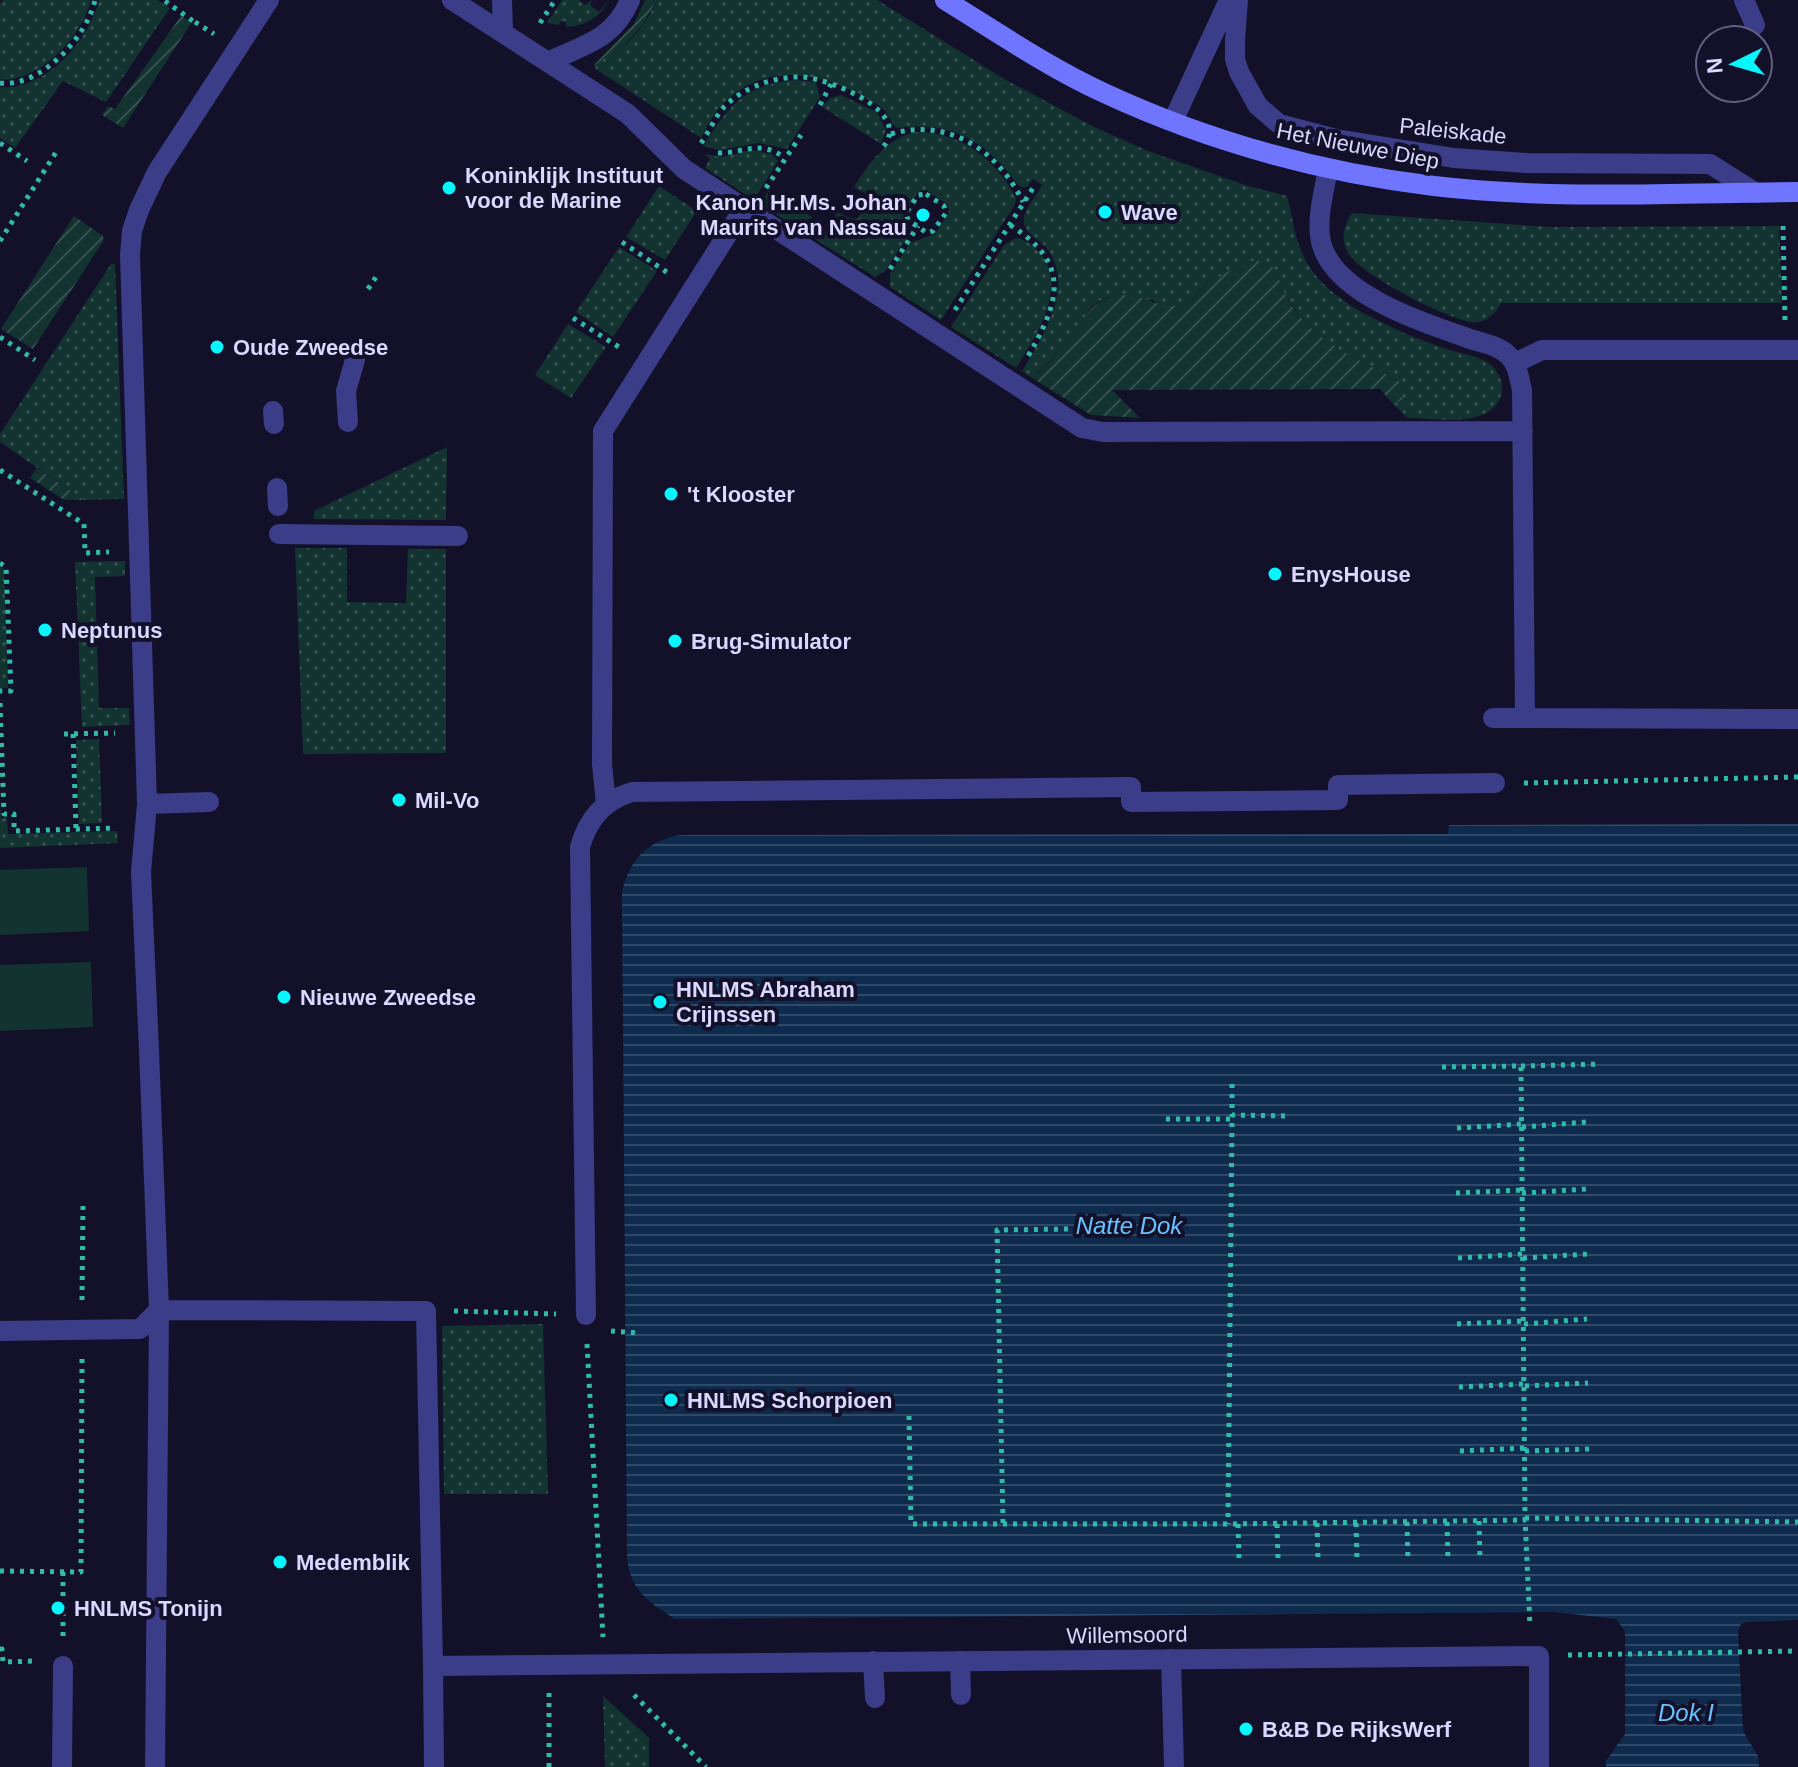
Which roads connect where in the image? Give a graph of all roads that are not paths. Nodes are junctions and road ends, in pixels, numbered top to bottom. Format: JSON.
{"nodes":[{"id":1,"x":269,"y":0,"type":"edge"},
{"id":2,"x":452,"y":0,"type":"edge"},
{"id":3,"x":502,"y":0,"type":"edge"},
{"id":4,"x":630,"y":0,"type":"edge"},
{"id":5,"x":945,"y":0,"type":"edge"},
{"id":6,"x":1229,"y":0,"type":"edge"},
{"id":7,"x":1238,"y":0,"type":"edge"},
{"id":8,"x":1744,"y":0,"type":"edge"},
{"id":9,"x":1755,"y":24,"type":"edge"},
{"id":10,"x":503,"y":33,"type":"junction"},
{"id":11,"x":548,"y":62,"type":"junction"},
{"id":12,"x":1173,"y":121,"type":"junction"},
{"id":13,"x":1328,"y":169,"type":"junction"},
{"id":14,"x":1798,"y":192,"type":"edge"},
{"id":15,"x":1756,"y":193,"type":"junction"},
{"id":16,"x":747,"y":210,"type":"junction"},
{"id":17,"x":1798,"y":350,"type":"edge"},
{"id":18,"x":355,"y":360,"type":"dead end"},
{"id":19,"x":1515,"y":363,"type":"junction"},
{"id":20,"x":348,"y":422,"type":"dead end"},
{"id":21,"x":1523,"y":431,"type":"junction"},
{"id":22,"x":279,"y":534,"type":"dead end"},
{"id":23,"x":458,"y":536,"type":"dead end"},
{"id":24,"x":1493,"y":718,"type":"dead end"},
{"id":25,"x":1525,"y":718,"type":"junction"},
{"id":26,"x":1798,"y":719,"type":"edge"},
{"id":27,"x":1495,"y":783,"type":"road end"},
{"id":28,"x":209,"y":802,"type":"dead end"},
{"id":29,"x":147,"y":804,"type":"junction"},
{"id":30,"x":606,"y":804,"type":"junction"},
{"id":31,"x":159,"y":1310,"type":"junction"},
{"id":32,"x":586,"y":1315,"type":"road end"},
{"id":33,"x":0,"y":1331,"type":"edge"},
{"id":34,"x":1171,"y":1659,"type":"junction"},
{"id":35,"x":873,"y":1661,"type":"junction"},
{"id":36,"x":960,"y":1661,"type":"junction"},
{"id":37,"x":64,"y":1664,"type":"road end"},
{"id":38,"x":433,"y":1666,"type":"junction"},
{"id":39,"x":961,"y":1695,"type":"dead end"},
{"id":40,"x":875,"y":1698,"type":"dead end"},
{"id":41,"x":62,"y":1767,"type":"edge"},
{"id":42,"x":155,"y":1767,"type":"edge"},
{"id":43,"x":434,"y":1767,"type":"edge"},
{"id":44,"x":1174,"y":1767,"type":"edge"},
{"id":45,"x":1539,"y":1767,"type":"edge"}],
"edges":[{"from":1,"to":29,"type":"street"},
{"from":2,"to":10,"type":"street"},
{"from":3,"to":10,"type":"street"},
{"from":4,"to":11,"type":"street"},
{"from":5,"to":12,"type":"street","name":"Het Nieuwe Diep"},
{"from":6,"to":12,"type":"street"},
{"from":7,"to":15,"type":"street","name":"Paleiskade"},
{"from":8,"to":9,"type":"street"},
{"from":10,"to":11,"type":"street"},
{"from":11,"to":16,"type":"street"},
{"from":12,"to":13,"type":"street","name":"Het Nieuwe Diep"},
{"from":13,"to":15,"type":"street","name":"Het Nieuwe Diep"},
{"from":13,"to":19,"type":"street"},
{"from":14,"to":15,"type":"street","name":"Het Nieuwe Diep"},
{"from":16,"to":21,"type":"street"},
{"from":16,"to":30,"type":"street"},
{"from":17,"to":19,"type":"street"},
{"from":18,"to":20,"type":"street"},
{"from":19,"to":21,"type":"street"},
{"from":21,"to":25,"type":"street"},
{"from":22,"to":23,"type":"street"},
{"from":24,"to":25,"type":"street"},
{"from":25,"to":26,"type":"street"},
{"from":27,"to":30,"type":"street"},
{"from":28,"to":29,"type":"street"},
{"from":29,"to":31,"type":"street"},
{"from":30,"to":32,"type":"street"},
{"from":31,"to":33,"type":"street"},
{"from":31,"to":38,"type":"street"},
{"from":31,"to":42,"type":"street"},
{"from":34,"to":36,"type":"street","name":"Willemsoord"},
{"from":34,"to":44,"type":"street"},
{"from":34,"to":45,"type":"street","name":"Willemsoord"},
{"from":35,"to":36,"type":"street","name":"Willemsoord"},
{"from":35,"to":38,"type":"street","name":"Willemsoord"},
{"from":35,"to":40,"type":"street"},
{"from":36,"to":39,"type":"street"},
{"from":37,"to":41,"type":"street"},
{"from":38,"to":43,"type":"street"}]}
